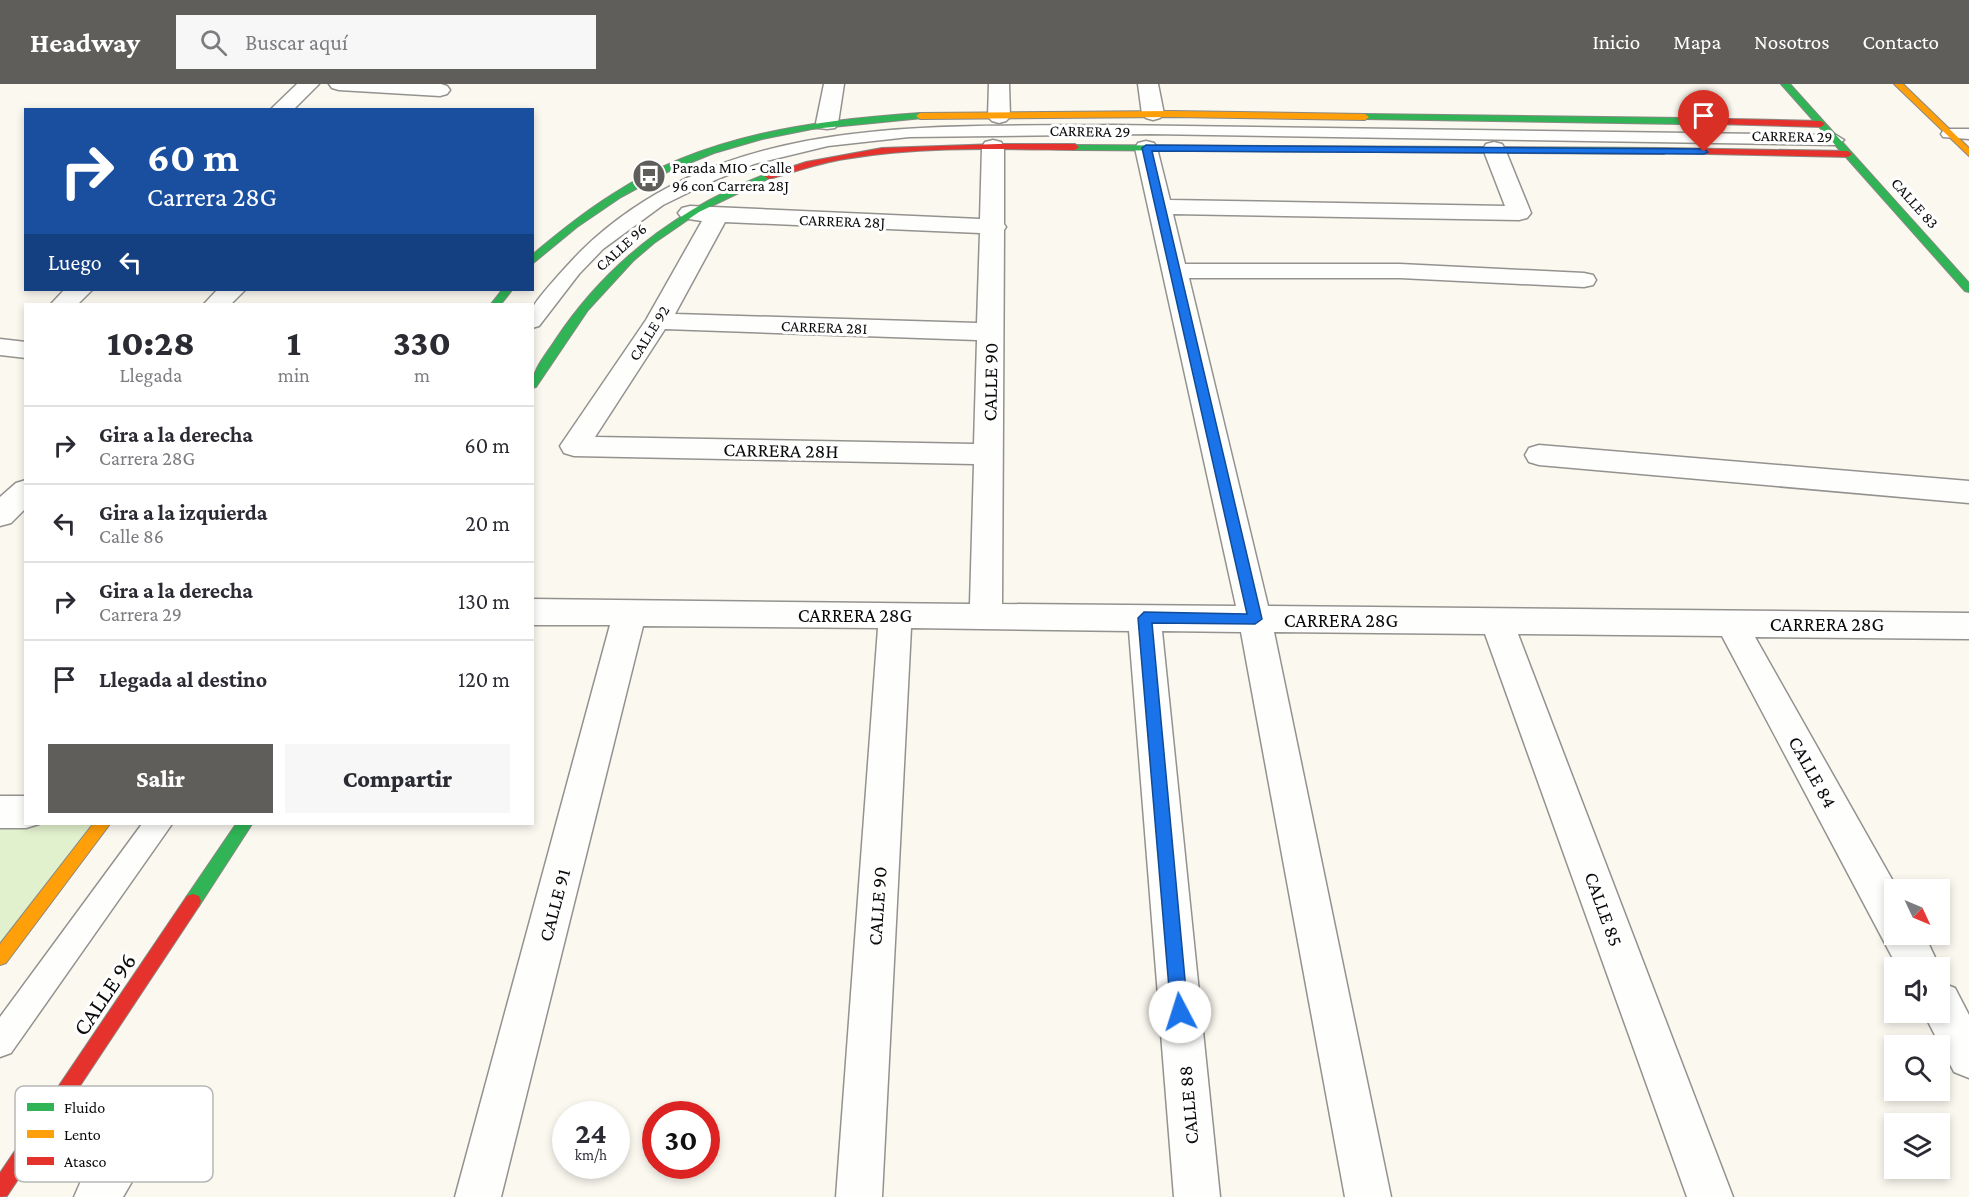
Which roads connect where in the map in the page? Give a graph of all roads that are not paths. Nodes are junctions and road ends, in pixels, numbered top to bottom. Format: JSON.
{"nodes":[{"id":1,"x":309,"y":84,"type":"edge"},
{"id":2,"x":339,"y":84,"type":"edge"},
{"id":3,"x":834,"y":84,"type":"edge"},
{"id":4,"x":999,"y":84,"type":"edge"},
{"id":5,"x":1148,"y":84,"type":"edge"},
{"id":6,"x":1785,"y":84,"type":"edge"},
{"id":7,"x":1898,"y":84,"type":"edge"},
{"id":8,"x":444,"y":87,"type":"edge"},
{"id":9,"x":282,"y":108,"type":"edge"},
{"id":10,"x":422,"y":108,"type":"edge"},
{"id":11,"x":1153,"y":114,"type":"junction"},
{"id":12,"x":999,"y":117,"type":"junction"},
{"id":13,"x":827,"y":123,"type":"junction"},
{"id":14,"x":1821,"y":124,"type":"junction"},
{"id":15,"x":1950,"y":127,"type":"joint"},
{"id":16,"x":1836,"y":140,"type":"junction"},
{"id":17,"x":1968,"y":146,"type":"edge"},
{"id":18,"x":993,"y":147,"type":"junction"},
{"id":19,"x":1146,"y":148,"type":"junction"},
{"id":20,"x":1494,"y":149,"type":"junction"},
{"id":21,"x":1848,"y":154,"type":"junction"},
{"id":22,"x":768,"y":176,"type":"joint"},
{"id":23,"x":1160,"y":207,"type":"junction"},
{"id":24,"x":690,"y":213,"type":"junction"},
{"id":25,"x":716,"y":216,"type":"junction"},
{"id":26,"x":994,"y":227,"type":"junction"},
{"id":27,"x":534,"y":259,"type":"edge"},
{"id":28,"x":1175,"y":271,"type":"junction"},
{"id":29,"x":1584,"y":280,"type":"dead end"},
{"id":30,"x":1969,"y":289,"type":"edge"},
{"id":31,"x":78,"y":291,"type":"edge"},
{"id":32,"x":231,"y":291,"type":"edge"},
{"id":33,"x":506,"y":291,"type":"edge"},
{"id":34,"x":64,"y":303,"type":"edge"},
{"id":35,"x":217,"y":303,"type":"edge"},
{"id":36,"x":497,"y":303,"type":"edge"},
{"id":37,"x":534,"y":319,"type":"edge"},
{"id":38,"x":658,"y":321,"type":"junction"},
{"id":39,"x":990,"y":332,"type":"junction"},
{"id":40,"x":534,"y":381,"type":"edge"},
{"id":41,"x":574,"y":446,"type":"joint"},
{"id":42,"x":989,"y":454,"type":"junction"},
{"id":43,"x":1539,"y":455,"type":"dead end"},
{"id":44,"x":24,"y":492,"type":"edge"},
{"id":45,"x":1969,"y":492,"type":"edge"},
{"id":46,"x":0,"y":515,"type":"edge"},
{"id":47,"x":534,"y":612,"type":"edge"},
{"id":48,"x":630,"y":613,"type":"junction"},
{"id":49,"x":895,"y":615,"type":"junction"},
{"id":50,"x":986,"y":616,"type":"junction"},
{"id":51,"x":1144,"y":618,"type":"junction"},
{"id":52,"x":1255,"y":619,"type":"junction"},
{"id":53,"x":1497,"y":621,"type":"junction"},
{"id":54,"x":1731,"y":624,"type":"junction"},
{"id":55,"x":1969,"y":626,"type":"edge"},
{"id":56,"x":0,"y":812,"type":"edge"},
{"id":57,"x":24,"y":812,"type":"edge"},
{"id":58,"x":101,"y":825,"type":"edge"},
{"id":59,"x":157,"y":825,"type":"edge"},
{"id":60,"x":243,"y":825,"type":"edge"},
{"id":61,"x":1884,"y":903,"type":"edge"},
{"id":62,"x":0,"y":957,"type":"edge"},
{"id":63,"x":1950,"y":1022,"type":"edge"},
{"id":64,"x":0,"y":1042,"type":"edge"},
{"id":65,"x":1969,"y":1057,"type":"edge"},
{"id":66,"x":69,"y":1086,"type":"edge"},
{"id":67,"x":15,"y":1167,"type":"edge"},
{"id":68,"x":106,"y":1182,"type":"edge"},
{"id":69,"x":0,"y":1189,"type":"edge"},
{"id":70,"x":97,"y":1197,"type":"edge"},
{"id":71,"x":478,"y":1197,"type":"edge"},
{"id":72,"x":859,"y":1197,"type":"edge"},
{"id":73,"x":1197,"y":1197,"type":"edge"},
{"id":74,"x":1368,"y":1197,"type":"edge"},
{"id":75,"x":1710,"y":1197,"type":"edge"}],
"edges":[{"from":1,"to":9,"type":"street"},
{"from":2,"to":8,"type":"street"},
{"from":3,"to":13,"type":"street"},
{"from":4,"to":12,"type":"street"},
{"from":5,"to":11,"type":"street"},
{"from":6,"to":14,"type":"street","name":"CALLE 83"},
{"from":7,"to":15,"type":"street"},
{"from":8,"to":10,"type":"street"},
{"from":11,"to":12,"type":"street","name":"CARRERA 29"},
{"from":11,"to":14,"type":"street","name":"CARRERA 29"},
{"from":12,"to":13,"type":"street","name":"CARRERA 29"},
{"from":13,"to":27,"type":"street","name":"CARRERA 29"},
{"from":14,"to":16,"type":"street","name":"CALLE 83"},
{"from":15,"to":17,"type":"lane"},
{"from":16,"to":21,"type":"street","name":"CALLE 83"},
{"from":16,"to":37,"type":"lane"},
{"from":18,"to":19,"type":"street","name":"CARRERA 29"},
{"from":18,"to":22,"type":"street","name":"CARRERA 29"},
{"from":18,"to":26,"type":"street","name":"CALLE 90"},
{"from":19,"to":20,"type":"street","name":"CARRERA 29"},
{"from":19,"to":23,"type":"street"},
{"from":20,"to":21,"type":"street","name":"CARRERA 29"},
{"from":20,"to":23,"type":"street"},
{"from":21,"to":30,"type":"street","name":"CALLE 83"},
{"from":22,"to":24,"type":"street","name":"CALLE 96"},
{"from":23,"to":28,"type":"street"},
{"from":24,"to":25,"type":"street","name":"CARRERA 28J"},
{"from":24,"to":40,"type":"street","name":"CALLE 96"},
{"from":25,"to":26,"type":"street","name":"CARRERA 28J"},
{"from":25,"to":38,"type":"street","name":"CALLE 92"},
{"from":26,"to":39,"type":"street","name":"CALLE 90"},
{"from":28,"to":29,"type":"street"},
{"from":28,"to":52,"type":"street"},
{"from":31,"to":34,"type":"street"},
{"from":32,"to":35,"type":"street"},
{"from":33,"to":36,"type":"street"},
{"from":38,"to":39,"type":"street","name":"CARRERA 28I"},
{"from":38,"to":41,"type":"street","name":"CALLE 92"},
{"from":39,"to":42,"type":"street","name":"CALLE 90"},
{"from":41,"to":42,"type":"street","name":"CARRERA 28H"},
{"from":42,"to":50,"type":"street","name":"CALLE 90"},
{"from":43,"to":45,"type":"street"},
{"from":44,"to":46,"type":"street"},
{"from":47,"to":48,"type":"street","name":"CARRERA 28G"},
{"from":48,"to":49,"type":"street","name":"CARRERA 28G"},
{"from":48,"to":71,"type":"street","name":"CALLE 91"},
{"from":49,"to":50,"type":"street","name":"CARRERA 28G"},
{"from":49,"to":72,"type":"street","name":"CALLE 90"},
{"from":50,"to":51,"type":"street","name":"CARRERA 28G"},
{"from":51,"to":52,"type":"street","name":"CARRERA 28G"},
{"from":51,"to":73,"type":"street","name":"CALLE 88"},
{"from":52,"to":53,"type":"street","name":"CARRERA 28G"},
{"from":52,"to":74,"type":"street"},
{"from":53,"to":54,"type":"street","name":"CARRERA 28G"},
{"from":53,"to":75,"type":"street","name":"CALLE 85"},
{"from":54,"to":55,"type":"street","name":"CARRERA 28G"},
{"from":54,"to":61,"type":"street","name":"CALLE 84"},
{"from":56,"to":57,"type":"street"},
{"from":58,"to":62,"type":"street"},
{"from":59,"to":64,"type":"lane"},
{"from":60,"to":66,"type":"street","name":"CALLE 96"},
{"from":63,"to":65,"type":"street"},
{"from":67,"to":69,"type":"street","name":"CALLE 96"},
{"from":68,"to":70,"type":"street"}]}
